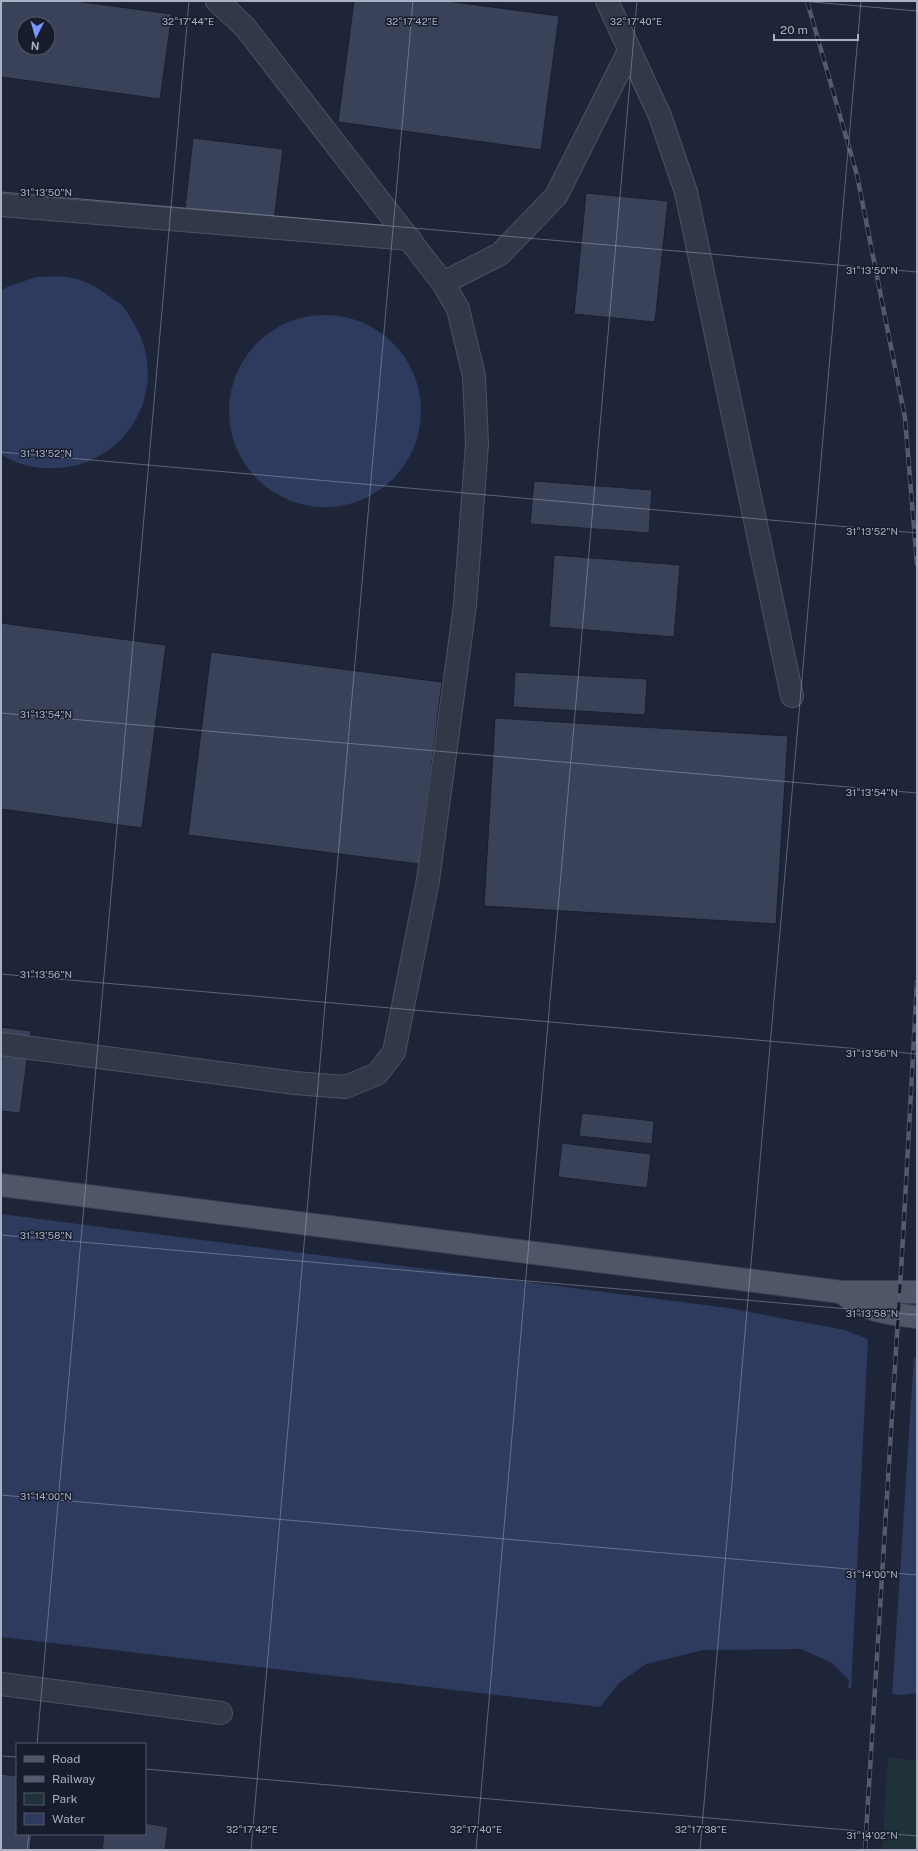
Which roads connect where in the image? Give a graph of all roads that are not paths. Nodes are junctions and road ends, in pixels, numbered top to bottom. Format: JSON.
{"nodes":[{"id":1,"x":217,"y":1,"type":"edge"},
{"id":2,"x":607,"y":1,"type":"edge"},
{"id":3,"x":629,"y":51,"type":"junction"},
{"id":4,"x":1,"y":205,"type":"edge"},
{"id":5,"x":410,"y":239,"type":"junction"},
{"id":6,"x":443,"y":283,"type":"junction"},
{"id":7,"x":792,"y":696,"type":"dead end"},
{"id":8,"x":1,"y":1044,"type":"edge"},
{"id":9,"x":1,"y":1185,"type":"edge"},
{"id":10,"x":842,"y":1292,"type":"junction"},
{"id":11,"x":917,"y":1292,"type":"edge"},
{"id":12,"x":917,"y":1317,"type":"edge"},
{"id":13,"x":1,"y":1684,"type":"edge"},
{"id":14,"x":221,"y":1713,"type":"dead end"}],
"edges":[{"from":1,"to":5,"type":"street"},
{"from":2,"to":3,"type":"street"},
{"from":3,"to":6,"type":"street"},
{"from":3,"to":7,"type":"street"},
{"from":4,"to":5,"type":"street"},
{"from":5,"to":6,"type":"street"},
{"from":6,"to":8,"type":"street"},
{"from":9,"to":10,"type":"main road"},
{"from":10,"to":11,"type":"main road"},
{"from":10,"to":12,"type":"main road"},
{"from":13,"to":14,"type":"street"}]}
